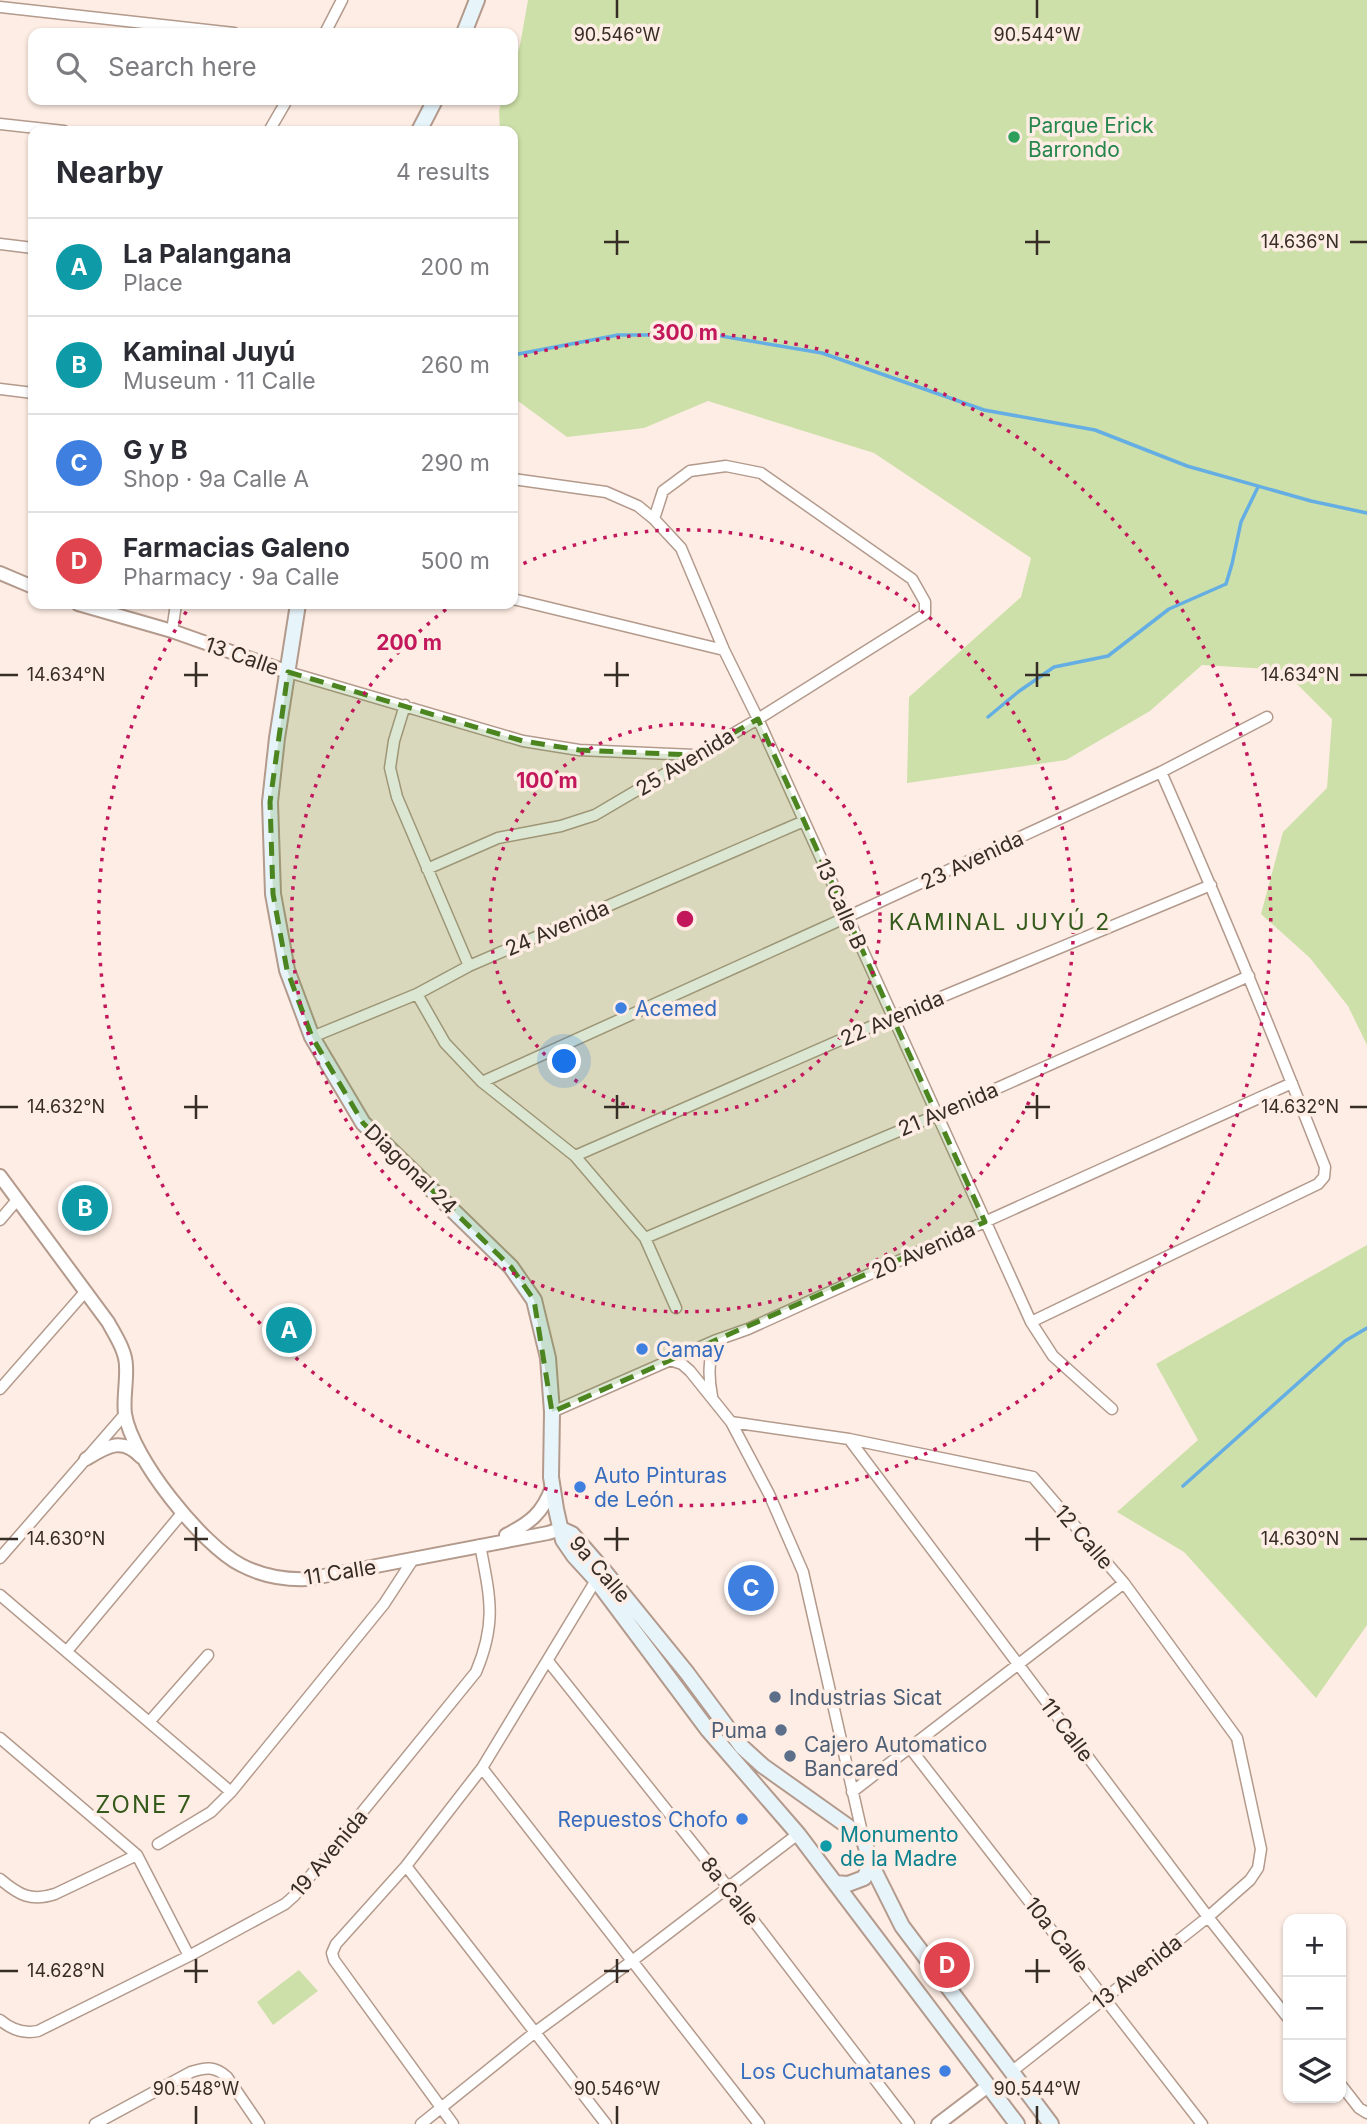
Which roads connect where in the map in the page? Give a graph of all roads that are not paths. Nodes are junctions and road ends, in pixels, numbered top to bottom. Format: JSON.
{"nodes":[{"id":1,"x":342,"y":0,"type":"edge"},
{"id":2,"x":477,"y":0,"type":"edge"},
{"id":3,"x":0,"y":7,"type":"edge"},
{"id":4,"x":189,"y":28,"type":"edge"},
{"id":5,"x":328,"y":28,"type":"edge"},
{"id":6,"x":466,"y":28,"type":"edge"},
{"id":7,"x":284,"y":105,"type":"edge"},
{"id":8,"x":432,"y":105,"type":"edge"},
{"id":9,"x":0,"y":124,"type":"edge"},
{"id":10,"x":272,"y":126,"type":"edge"},
{"id":11,"x":422,"y":126,"type":"edge"},
{"id":12,"x":28,"y":127,"type":"edge"},
{"id":13,"x":0,"y":244,"type":"edge"},
{"id":14,"x":28,"y":247,"type":"edge"},
{"id":15,"x":0,"y":389,"type":"edge"},
{"id":16,"x":28,"y":392,"type":"edge"},
{"id":17,"x":518,"y":480,"type":"edge"},
{"id":18,"x":654,"y":519,"type":"junction"},
{"id":19,"x":0,"y":573,"type":"edge"},
{"id":20,"x":28,"y":585,"type":"edge"},
{"id":21,"x":518,"y":600,"type":"edge"},
{"id":22,"x":95,"y":609,"type":"edge"},
{"id":23,"x":175,"y":609,"type":"edge"},
{"id":24,"x":297,"y":609,"type":"edge"},
{"id":25,"x":172,"y":631,"type":"junction"},
{"id":26,"x":724,"y":650,"type":"junction"},
{"id":27,"x":288,"y":672,"type":"junction"},
{"id":28,"x":405,"y":705,"type":"junction"},
{"id":29,"x":1267,"y":717,"type":"dead end"},
{"id":30,"x":758,"y":719,"type":"junction"},
{"id":31,"x":694,"y":755,"type":"junction"},
{"id":32,"x":1161,"y":772,"type":"junction"},
{"id":33,"x":804,"y":821,"type":"junction"},
{"id":34,"x":427,"y":869,"type":"junction"},
{"id":35,"x":1211,"y":886,"type":"junction"},
{"id":36,"x":848,"y":918,"type":"junction"},
{"id":37,"x":469,"y":966,"type":"junction"},
{"id":38,"x":1249,"y":976,"type":"junction"},
{"id":39,"x":417,"y":994,"type":"junction"},
{"id":40,"x":893,"y":1017,"type":"junction"},
{"id":41,"x":312,"y":1037,"type":"junction"},
{"id":42,"x":482,"y":1082,"type":"junction"},
{"id":43,"x":1293,"y":1083,"type":"junction"},
{"id":44,"x":937,"y":1115,"type":"junction"},
{"id":45,"x":575,"y":1156,"type":"junction"},
{"id":46,"x":0,"y":1175,"type":"edge"},
{"id":47,"x":17,"y":1200,"type":"junction"},
{"id":48,"x":0,"y":1220,"type":"edge"},
{"id":49,"x":985,"y":1222,"type":"junction"},
{"id":50,"x":645,"y":1237,"type":"junction"},
{"id":51,"x":85,"y":1292,"type":"junction"},
{"id":52,"x":676,"y":1308,"type":"dead end"},
{"id":53,"x":1031,"y":1322,"type":"junction"},
{"id":54,"x":714,"y":1341,"type":"junction"},
{"id":55,"x":670,"y":1360,"type":"junction"},
{"id":56,"x":0,"y":1389,"type":"edge"},
{"id":57,"x":713,"y":1400,"type":"junction"},
{"id":58,"x":1112,"y":1409,"type":"dead end"},
{"id":59,"x":552,"y":1412,"type":"junction"},
{"id":60,"x":125,"y":1414,"type":"junction"},
{"id":61,"x":731,"y":1422,"type":"junction"},
{"id":62,"x":849,"y":1439,"type":"junction"},
{"id":63,"x":143,"y":1458,"type":"junction"},
{"id":64,"x":86,"y":1459,"type":"junction"},
{"id":65,"x":552,"y":1487,"type":"junction"},
{"id":66,"x":183,"y":1512,"type":"junction"},
{"id":67,"x":561,"y":1529,"type":"junction"},
{"id":68,"x":486,"y":1544,"type":"junction"},
{"id":69,"x":0,"y":1558,"type":"edge"},
{"id":70,"x":414,"y":1558,"type":"junction"},
{"id":71,"x":596,"y":1580,"type":"junction"},
{"id":72,"x":1124,"y":1583,"type":"junction"},
{"id":73,"x":0,"y":1594,"type":"edge"},
{"id":74,"x":67,"y":1651,"type":"junction"},
{"id":75,"x":208,"y":1655,"type":"dead end"},
{"id":76,"x":548,"y":1661,"type":"junction"},
{"id":77,"x":1018,"y":1666,"type":"junction"},
{"id":78,"x":150,"y":1721,"type":"junction"},
{"id":79,"x":0,"y":1738,"type":"edge"},
{"id":80,"x":910,"y":1748,"type":"junction"},
{"id":81,"x":482,"y":1768,"type":"junction"},
{"id":82,"x":231,"y":1792,"type":"junction"},
{"id":83,"x":852,"y":1792,"type":"junction"},
{"id":84,"x":798,"y":1833,"type":"junction"},
{"id":85,"x":863,"y":1837,"type":"junction"},
{"id":86,"x":158,"y":1844,"type":"dead end"},
{"id":87,"x":137,"y":1855,"type":"junction"},
{"id":88,"x":871,"y":1864,"type":"junction"},
{"id":89,"x":406,"y":1866,"type":"junction"},
{"id":90,"x":1258,"y":1868,"type":"joint"},
{"id":91,"x":0,"y":1879,"type":"edge"},
{"id":92,"x":835,"y":1884,"type":"junction"},
{"id":93,"x":727,"y":1886,"type":"junction"},
{"id":94,"x":1208,"y":1917,"type":"junction"},
{"id":95,"x":190,"y":1956,"type":"junction"},
{"id":96,"x":632,"y":1961,"type":"junction"},
{"id":97,"x":1105,"y":1997,"type":"junction"},
{"id":98,"x":1283,"y":2012,"type":"edge"},
{"id":99,"x":0,"y":2020,"type":"edge"},
{"id":100,"x":534,"y":2033,"type":"junction"},
{"id":101,"x":1011,"y":2072,"type":"junction"},
{"id":102,"x":988,"y":2085,"type":"junction"},
{"id":103,"x":1346,"y":2091,"type":"edge"},
{"id":104,"x":441,"y":2109,"type":"junction"},
{"id":105,"x":1367,"y":2113,"type":"edge"},
{"id":106,"x":95,"y":2124,"type":"edge"},
{"id":107,"x":259,"y":2124,"type":"edge"},
{"id":108,"x":421,"y":2124,"type":"edge"},
{"id":109,"x":453,"y":2124,"type":"edge"},
{"id":110,"x":606,"y":2124,"type":"edge"},
{"id":111,"x":759,"y":2124,"type":"edge"},
{"id":112,"x":909,"y":2124,"type":"edge"},
{"id":113,"x":938,"y":2124,"type":"edge"},
{"id":114,"x":1017,"y":2124,"type":"edge"},
{"id":115,"x":1051,"y":2124,"type":"edge"},
{"id":116,"x":1202,"y":2124,"type":"edge"}],
"edges":[{"from":1,"to":5,"type":"street"},
{"from":2,"to":6,"type":"main road"},
{"from":3,"to":4,"type":"street"},
{"from":7,"to":10,"type":"street"},
{"from":8,"to":11,"type":"main road"},
{"from":9,"to":12,"type":"street"},
{"from":13,"to":14,"type":"street"},
{"from":15,"to":16,"type":"street"},
{"from":17,"to":18,"type":"street","name":"13 Calle B"},
{"from":18,"to":26,"type":"street","name":"13 Calle B"},
{"from":18,"to":30,"type":"street","name":"25 Avenida"},
{"from":19,"to":20,"type":"street"},
{"from":21,"to":26,"type":"street"},
{"from":22,"to":25,"type":"street","name":"13 Calle"},
{"from":23,"to":25,"type":"street"},
{"from":24,"to":27,"type":"main road","name":"Diagonal 24"},
{"from":25,"to":27,"type":"street","name":"13 Calle"},
{"from":26,"to":30,"type":"street","name":"13 Calle B"},
{"from":27,"to":28,"type":"street","name":"13 Calle"},
{"from":27,"to":41,"type":"main road","name":"Diagonal 24"},
{"from":28,"to":31,"type":"street","name":"13 Calle"},
{"from":28,"to":34,"type":"street"},
{"from":29,"to":32,"type":"street","name":"23 Avenida"},
{"from":30,"to":31,"type":"street","name":"25 Avenida"},
{"from":30,"to":33,"type":"street","name":"13 Calle B"},
{"from":31,"to":34,"type":"street","name":"25 Avenida"},
{"from":32,"to":35,"type":"street"},
{"from":32,"to":36,"type":"street","name":"23 Avenida"},
{"from":33,"to":36,"type":"street","name":"13 Calle B"},
{"from":33,"to":37,"type":"street","name":"24 Avenida"},
{"from":34,"to":37,"type":"street"},
{"from":35,"to":38,"type":"street"},
{"from":35,"to":40,"type":"street","name":"22 Avenida"},
{"from":36,"to":40,"type":"street","name":"13 Calle B"},
{"from":36,"to":42,"type":"street","name":"23 Avenida"},
{"from":37,"to":39,"type":"street","name":"24 Avenida"},
{"from":38,"to":43,"type":"street"},
{"from":38,"to":44,"type":"street","name":"21 Avenida"},
{"from":39,"to":41,"type":"street","name":"24 Avenida"},
{"from":39,"to":42,"type":"street"},
{"from":40,"to":44,"type":"street","name":"13 Calle B"},
{"from":40,"to":45,"type":"street","name":"22 Avenida"},
{"from":41,"to":59,"type":"main road","name":"Diagonal 24"},
{"from":42,"to":45,"type":"street"},
{"from":43,"to":49,"type":"street","name":"20 Avenida"},
{"from":43,"to":53,"type":"street"},
{"from":44,"to":49,"type":"street","name":"13 Calle B"},
{"from":44,"to":50,"type":"street","name":"21 Avenida"},
{"from":45,"to":50,"type":"street"},
{"from":46,"to":47,"type":"street","name":"11 Calle"},
{"from":47,"to":48,"type":"street"},
{"from":47,"to":51,"type":"street","name":"11 Calle"},
{"from":49,"to":53,"type":"street","name":"13 Calle B"},
{"from":49,"to":54,"type":"street","name":"20 Avenida"},
{"from":50,"to":52,"type":"street"},
{"from":51,"to":56,"type":"street"},
{"from":51,"to":60,"type":"street","name":"11 Calle"},
{"from":53,"to":58,"type":"street","name":"13 Calle B"},
{"from":54,"to":55,"type":"street","name":"20 Avenida"},
{"from":54,"to":57,"type":"street"},
{"from":55,"to":57,"type":"street"},
{"from":55,"to":59,"type":"street","name":"20 Avenida"},
{"from":57,"to":61,"type":"street"},
{"from":59,"to":65,"type":"main road","name":"Diagonal 24"},
{"from":60,"to":63,"type":"street","name":"11 Calle"},
{"from":60,"to":64,"type":"street"},
{"from":61,"to":62,"type":"street","name":"12 Calle"},
{"from":61,"to":83,"type":"street"},
{"from":62,"to":72,"type":"street","name":"12 Calle"},
{"from":62,"to":77,"type":"street","name":"11 Calle"},
{"from":63,"to":64,"type":"street"},
{"from":63,"to":66,"type":"street","name":"11 Calle"},
{"from":64,"to":69,"type":"street"},
{"from":65,"to":67,"type":"main road","name":"Diagonal 24"},
{"from":65,"to":68,"type":"street","name":"11 Calle"},
{"from":66,"to":70,"type":"street","name":"11 Calle"},
{"from":66,"to":74,"type":"street"},
{"from":67,"to":68,"type":"street","name":"11 Calle"},
{"from":67,"to":71,"type":"main road","name":"9a Calle"},
{"from":67,"to":85,"type":"main road","name":"9a Calle"},
{"from":68,"to":70,"type":"street","name":"11 Calle"},
{"from":68,"to":95,"type":"street","name":"19 Avenida"},
{"from":70,"to":82,"type":"street"},
{"from":71,"to":76,"type":"street"},
{"from":71,"to":84,"type":"main road","name":"9a Calle"},
{"from":72,"to":77,"type":"street"},
{"from":72,"to":90,"type":"street","name":"12 Calle"},
{"from":73,"to":74,"type":"street"},
{"from":74,"to":78,"type":"street"},
{"from":75,"to":78,"type":"street"},
{"from":76,"to":81,"type":"street"},
{"from":76,"to":93,"type":"street","name":"8a Calle"},
{"from":77,"to":80,"type":"street"},
{"from":77,"to":94,"type":"street","name":"11 Calle"},
{"from":78,"to":82,"type":"street"},
{"from":79,"to":87,"type":"street"},
{"from":80,"to":83,"type":"street"},
{"from":80,"to":97,"type":"street","name":"10a Calle"},
{"from":81,"to":89,"type":"street"},
{"from":81,"to":96,"type":"street"},
{"from":82,"to":86,"type":"street"},
{"from":83,"to":85,"type":"street"},
{"from":84,"to":92,"type":"main road","name":"9a Calle"},
{"from":84,"to":93,"type":"street"},
{"from":85,"to":88,"type":"main road"},
{"from":87,"to":91,"type":"street"},
{"from":87,"to":95,"type":"street"},
{"from":88,"to":92,"type":"main road"},
{"from":88,"to":101,"type":"main road"},
{"from":89,"to":100,"type":"street"},
{"from":89,"to":104,"type":"street"},
{"from":90,"to":94,"type":"street","name":"13 Avenida"},
{"from":92,"to":102,"type":"main road","name":"9a Calle"},
{"from":93,"to":96,"type":"street"},
{"from":93,"to":112,"type":"street","name":"8a Calle"},
{"from":94,"to":97,"type":"street","name":"13 Avenida"},
{"from":94,"to":98,"type":"street","name":"11 Calle"},
{"from":95,"to":99,"type":"street","name":"19 Avenida"},
{"from":96,"to":100,"type":"street"},
{"from":96,"to":111,"type":"street"},
{"from":97,"to":101,"type":"street","name":"13 Avenida"},
{"from":97,"to":116,"type":"street","name":"10a Calle"},
{"from":100,"to":104,"type":"street"},
{"from":100,"to":110,"type":"street"},
{"from":101,"to":115,"type":"main road"},
{"from":102,"to":113,"type":"street"},
{"from":102,"to":114,"type":"main road","name":"9a Calle"},
{"from":103,"to":105,"type":"street"},
{"from":104,"to":108,"type":"street"},
{"from":104,"to":109,"type":"street"},
{"from":106,"to":107,"type":"street"}]}
